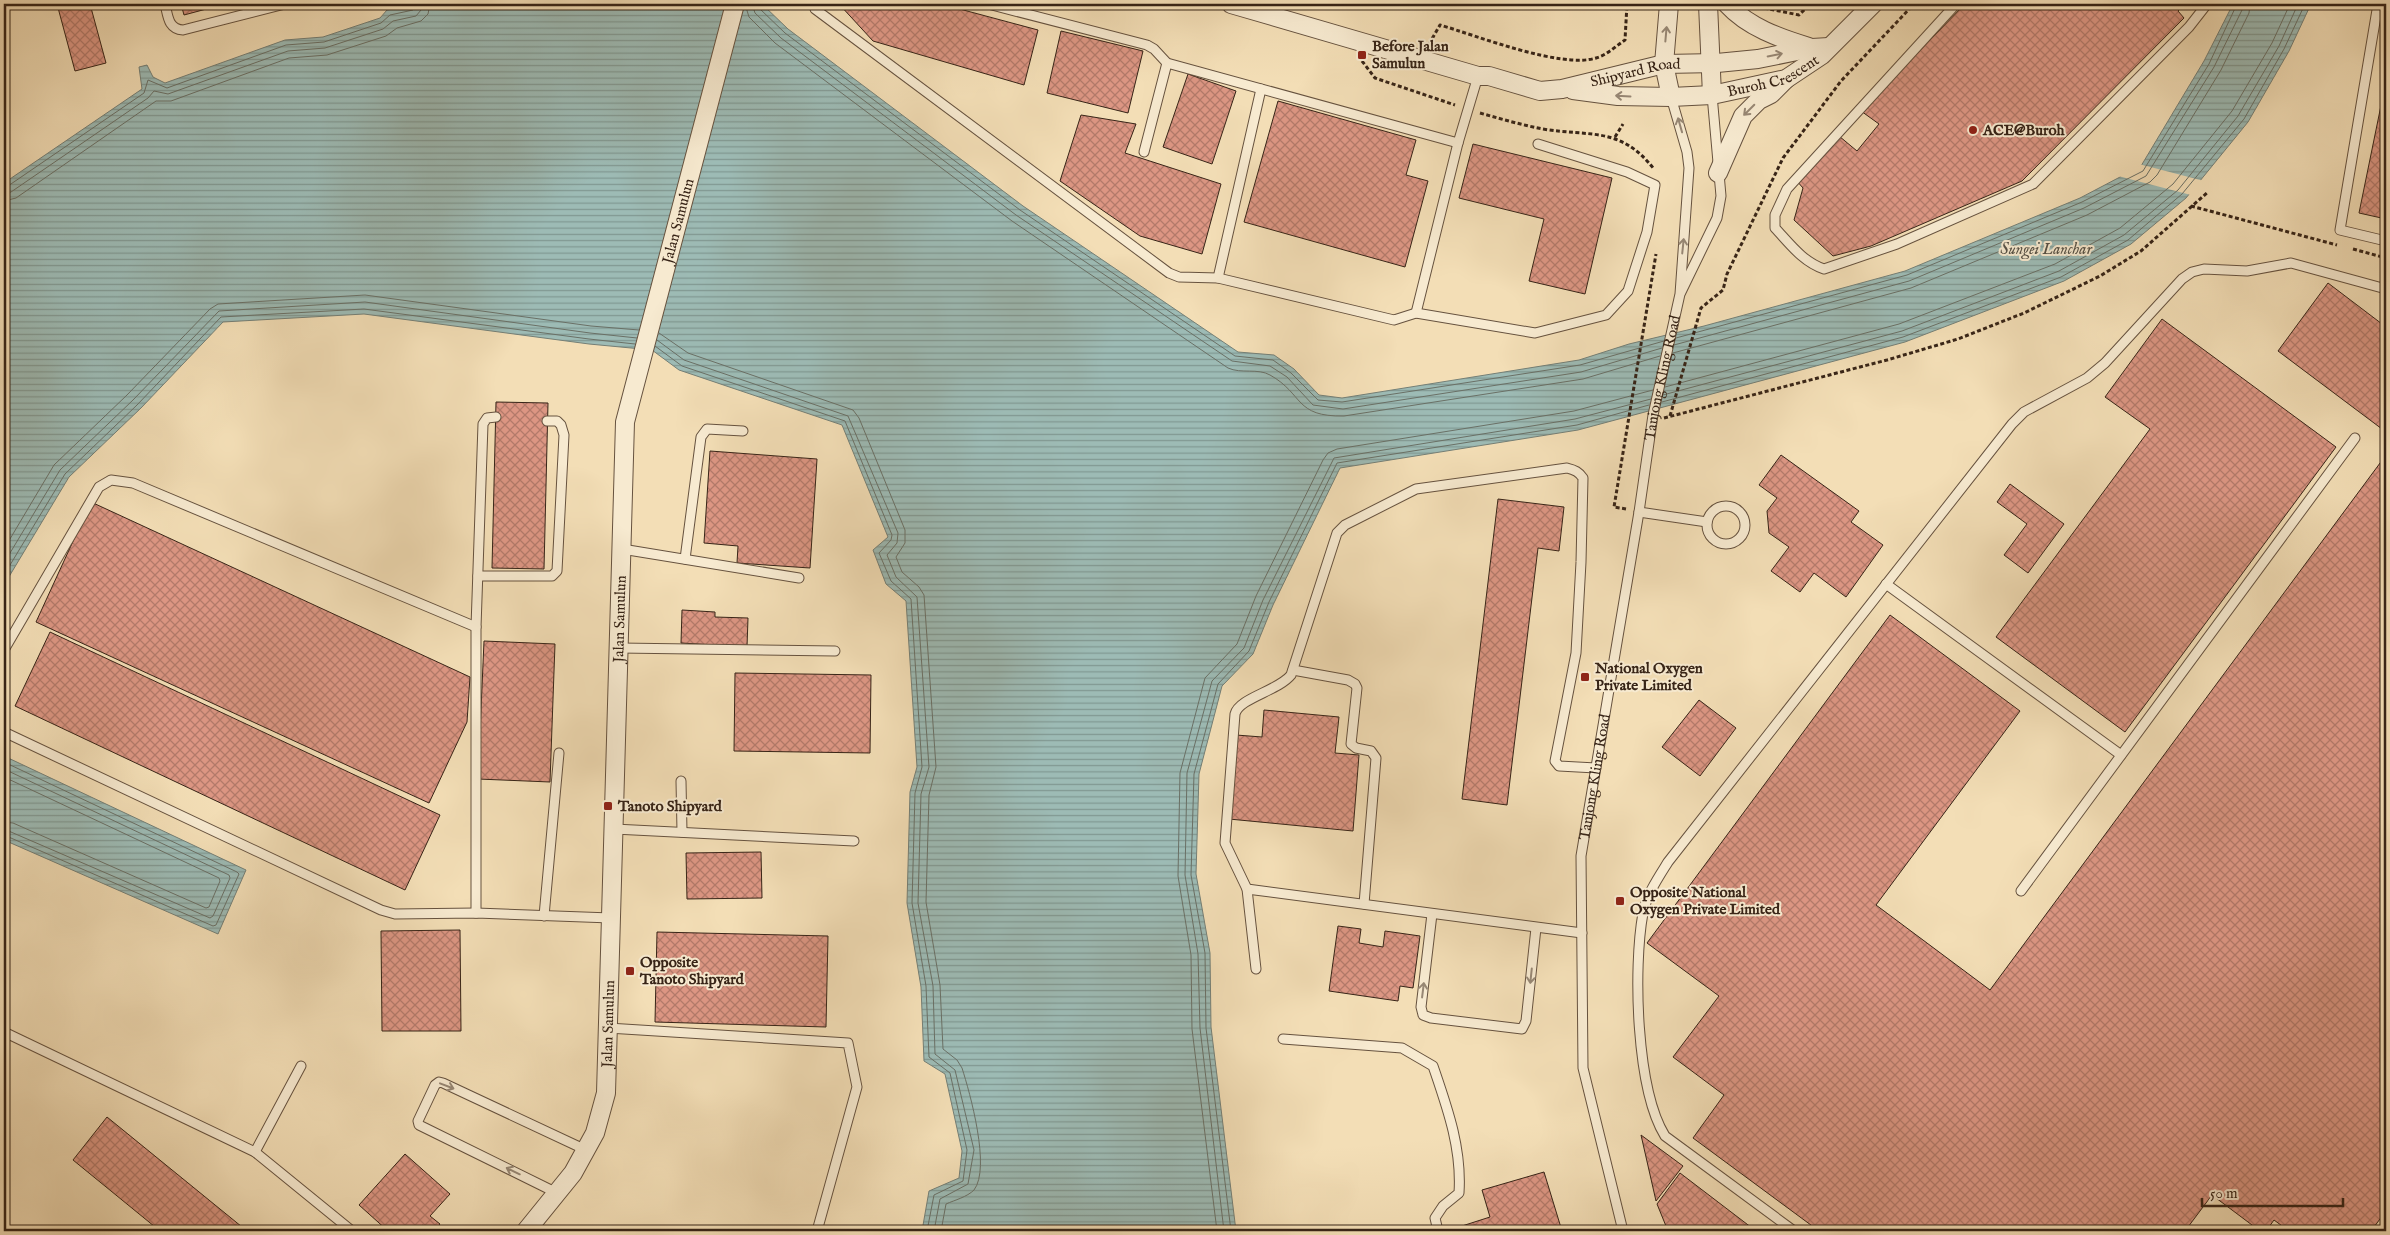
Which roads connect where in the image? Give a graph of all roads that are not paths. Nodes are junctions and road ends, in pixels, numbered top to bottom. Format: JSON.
{"nodes":[{"id":1,"x":164,"y":4,"type":"edge"},
{"id":2,"x":285,"y":4,"type":"edge"},
{"id":3,"x":735,"y":4,"type":"edge"},
{"id":4,"x":988,"y":4,"type":"edge"},
{"id":5,"x":1231,"y":4,"type":"edge"},
{"id":6,"x":1669,"y":4,"type":"edge"},
{"id":7,"x":1708,"y":4,"type":"edge"},
{"id":8,"x":1727,"y":4,"type":"edge"},
{"id":9,"x":1873,"y":4,"type":"edge"},
{"id":10,"x":1956,"y":4,"type":"edge"},
{"id":11,"x":2207,"y":4,"type":"edge"},
{"id":12,"x":2378,"y":4,"type":"edge"},
{"id":13,"x":815,"y":9,"type":"dead end"},
{"id":14,"x":1812,"y":48,"type":"junction"},
{"id":15,"x":1829,"y":48,"type":"junction"},
{"id":16,"x":1167,"y":63,"type":"junction"},
{"id":17,"x":1664,"y":64,"type":"junction"},
{"id":18,"x":1710,"y":64,"type":"junction"},
{"id":19,"x":1478,"y":76,"type":"junction"},
{"id":20,"x":1786,"y":79,"type":"junction"},
{"id":21,"x":1261,"y":89,"type":"junction"},
{"id":22,"x":1562,"y":89,"type":"junction"},
{"id":23,"x":1712,"y":95,"type":"junction"},
{"id":24,"x":1671,"y":97,"type":"junction"},
{"id":25,"x":1458,"y":143,"type":"junction"},
{"id":26,"x":1538,"y":144,"type":"dead end"},
{"id":27,"x":1144,"y":152,"type":"dead end"},
{"id":28,"x":1718,"y":173,"type":"junction"},
{"id":29,"x":2386,"y":241,"type":"edge"},
{"id":30,"x":1218,"y":278,"type":"junction"},
{"id":31,"x":2386,"y":289,"type":"edge"},
{"id":32,"x":1680,"y":294,"type":"junction"},
{"id":33,"x":1416,"y":313,"type":"junction"},
{"id":34,"x":496,"y":417,"type":"dead end"},
{"id":35,"x":547,"y":421,"type":"dead end"},
{"id":36,"x":743,"y":431,"type":"dead end"},
{"id":37,"x":2355,"y":438,"type":"dead end"},
{"id":38,"x":1639,"y":512,"type":"junction"},
{"id":39,"x":1707,"y":522,"type":"junction"},
{"id":40,"x":622,"y":548,"type":"junction"},
{"id":41,"x":685,"y":559,"type":"junction"},
{"id":42,"x":478,"y":576,"type":"junction"},
{"id":43,"x":799,"y":578,"type":"dead end"},
{"id":44,"x":1886,"y":584,"type":"junction"},
{"id":45,"x":476,"y":627,"type":"junction"},
{"id":46,"x":619,"y":648,"type":"junction"},
{"id":47,"x":4,"y":650,"type":"edge"},
{"id":48,"x":834,"y":651,"type":"dead end"},
{"id":49,"x":1293,"y":670,"type":"junction"},
{"id":50,"x":4,"y":732,"type":"edge"},
{"id":51,"x":559,"y":754,"type":"dead end"},
{"id":52,"x":2121,"y":755,"type":"junction"},
{"id":53,"x":1596,"y":768,"type":"junction"},
{"id":54,"x":680,"y":781,"type":"dead end"},
{"id":55,"x":614,"y":830,"type":"junction"},
{"id":56,"x":682,"y":832,"type":"junction"},
{"id":57,"x":854,"y":840,"type":"dead end"},
{"id":58,"x":1247,"y":889,"type":"junction"},
{"id":59,"x":2021,"y":891,"type":"dead end"},
{"id":60,"x":1364,"y":904,"type":"junction"},
{"id":61,"x":476,"y":913,"type":"junction"},
{"id":62,"x":1432,"y":914,"type":"junction"},
{"id":63,"x":544,"y":916,"type":"junction"},
{"id":64,"x":611,"y":918,"type":"junction"},
{"id":65,"x":1536,"y":928,"type":"junction"},
{"id":66,"x":1582,"y":933,"type":"junction"},
{"id":67,"x":1256,"y":969,"type":"dead end"},
{"id":68,"x":608,"y":1028,"type":"junction"},
{"id":69,"x":4,"y":1032,"type":"edge"},
{"id":70,"x":1283,"y":1039,"type":"dead end"},
{"id":71,"x":301,"y":1066,"type":"dead end"},
{"id":72,"x":586,"y":1150,"type":"junction"},
{"id":73,"x":255,"y":1152,"type":"junction"},
{"id":74,"x":557,"y":1193,"type":"junction"},
{"id":75,"x":532,"y":1229,"type":"edge"},
{"id":76,"x":352,"y":1231,"type":"edge"},
{"id":77,"x":816,"y":1231,"type":"edge"},
{"id":78,"x":1438,"y":1231,"type":"edge"},
{"id":79,"x":1623,"y":1231,"type":"edge"},
{"id":80,"x":1794,"y":1231,"type":"edge"}],
"edges":[{"from":1,"to":2,"type":"lane"},
{"from":3,"to":40,"type":"street","name":"Jalan Samulun"},
{"from":4,"to":16,"type":"lane"},
{"from":5,"to":19,"type":"street","name":"Shipyard Road"},
{"from":17,"to":6,"type":"street","name":"Tanjong Kling Road","one_way":true},
{"from":7,"to":18,"type":"street","name":"Tanjong Kling Road"},
{"from":8,"to":14,"type":"street"},
{"from":9,"to":15,"type":"street","name":"Buroh Crescent"},
{"from":10,"to":11,"type":"lane"},
{"from":12,"to":29,"type":"lane"},
{"from":13,"to":30,"type":"lane"},
{"from":14,"to":15,"type":"street","name":"Buroh Crescent"},
{"from":18,"to":14,"type":"street","name":"Buroh Crescent","one_way":true},
{"from":15,"to":20,"type":"street","name":"Buroh Crescent"},
{"from":16,"to":21,"type":"lane"},
{"from":16,"to":27,"type":"lane"},
{"from":17,"to":18,"type":"street","name":"Shipyard Road"},
{"from":17,"to":22,"type":"street","name":"Shipyard Road"},
{"from":17,"to":24,"type":"street","name":"Tanjong Kling Road"},
{"from":18,"to":23,"type":"street","name":"Tanjong Kling Road"},
{"from":19,"to":22,"type":"street","name":"Shipyard Road"},
{"from":19,"to":25,"type":"lane"},
{"from":20,"to":23,"type":"street","name":"Buroh Crescent"},
{"from":20,"to":28,"type":"street","one_way":true},
{"from":21,"to":25,"type":"lane"},
{"from":21,"to":30,"type":"lane"},
{"from":24,"to":22,"type":"street","name":"Shipyard Road","one_way":true},
{"from":23,"to":24,"type":"street","name":"Shipyard Road"},
{"from":23,"to":28,"type":"lane","name":"Tanjong Kling Road"},
{"from":32,"to":24,"type":"lane","name":"Tanjong Kling Road","one_way":true},
{"from":25,"to":33,"type":"lane"},
{"from":26,"to":33,"type":"lane"},
{"from":28,"to":32,"type":"lane","name":"Tanjong Kling Road"},
{"from":30,"to":33,"type":"lane"},
{"from":31,"to":44,"type":"lane"},
{"from":32,"to":38,"type":"lane","name":"Tanjong Kling Road"},
{"from":34,"to":42,"type":"lane"},
{"from":35,"to":42,"type":"lane"},
{"from":36,"to":41,"type":"lane"},
{"from":37,"to":52,"type":"lane"},
{"from":38,"to":39,"type":"lane"},
{"from":38,"to":53,"type":"lane","name":"Tanjong Kling Road"},
{"from":39,"to":39,"type":"lane"},
{"from":40,"to":41,"type":"lane"},
{"from":40,"to":46,"type":"street","name":"Jalan Samulun"},
{"from":41,"to":43,"type":"lane"},
{"from":42,"to":45,"type":"lane"},
{"from":44,"to":52,"type":"lane"},
{"from":44,"to":80,"type":"lane"},
{"from":45,"to":47,"type":"lane"},
{"from":45,"to":61,"type":"lane"},
{"from":46,"to":48,"type":"lane"},
{"from":46,"to":55,"type":"street","name":"Jalan Samulun"},
{"from":49,"to":53,"type":"lane"},
{"from":49,"to":58,"type":"lane"},
{"from":49,"to":60,"type":"lane"},
{"from":50,"to":61,"type":"lane"},
{"from":51,"to":63,"type":"lane"},
{"from":52,"to":59,"type":"lane"},
{"from":53,"to":66,"type":"lane","name":"Tanjong Kling Road"},
{"from":54,"to":56,"type":"lane"},
{"from":55,"to":56,"type":"lane"},
{"from":55,"to":64,"type":"street","name":"Jalan Samulun"},
{"from":56,"to":57,"type":"lane"},
{"from":58,"to":60,"type":"lane"},
{"from":58,"to":67,"type":"lane"},
{"from":60,"to":62,"type":"lane"},
{"from":61,"to":63,"type":"lane"},
{"from":62,"to":65,"type":"lane"},
{"from":65,"to":62,"type":"lane","one_way":true},
{"from":63,"to":64,"type":"lane"},
{"from":64,"to":68,"type":"street","name":"Jalan Samulun"},
{"from":65,"to":66,"type":"lane"},
{"from":66,"to":79,"type":"lane","name":"Tanjong Kling Road"},
{"from":68,"to":72,"type":"street","name":"Jalan Samulun"},
{"from":68,"to":77,"type":"lane"},
{"from":69,"to":73,"type":"lane"},
{"from":70,"to":78,"type":"lane"},
{"from":71,"to":73,"type":"lane"},
{"from":72,"to":74,"type":"street","name":"Jalan Samulun"},
{"from":74,"to":72,"type":"lane","one_way":true},
{"from":73,"to":76,"type":"lane"},
{"from":74,"to":75,"type":"street","name":"Jalan Samulun"}]}
